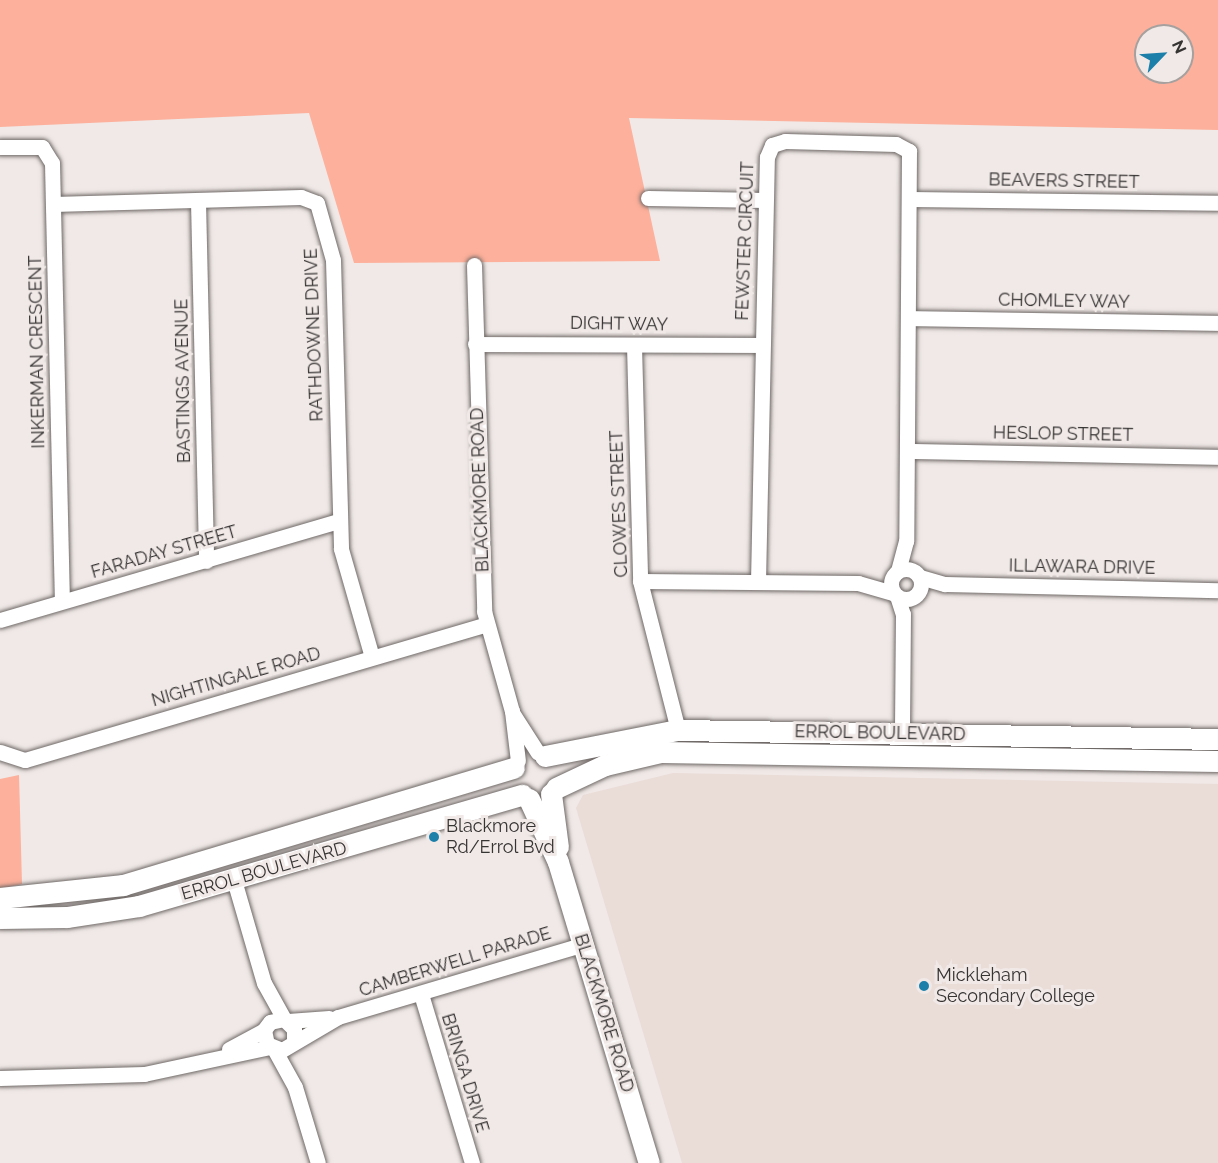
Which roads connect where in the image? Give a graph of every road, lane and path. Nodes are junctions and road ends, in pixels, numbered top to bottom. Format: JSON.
{"nodes":[{"id":1,"x":0,"y":147,"type":"edge"},
{"id":2,"x":648,"y":198,"type":"dead end"},
{"id":3,"x":910,"y":199,"type":"junction"},
{"id":4,"x":765,"y":200,"type":"junction"},
{"id":5,"x":198,"y":201,"type":"junction"},
{"id":6,"x":1218,"y":203,"type":"edge"},
{"id":7,"x":53,"y":204,"type":"junction"},
{"id":8,"x":474,"y":265,"type":"dead end"},
{"id":9,"x":910,"y":318,"type":"junction"},
{"id":10,"x":1218,"y":323,"type":"edge"},
{"id":11,"x":476,"y":344,"type":"junction"},
{"id":12,"x":634,"y":345,"type":"junction"},
{"id":13,"x":762,"y":345,"type":"junction"},
{"id":14,"x":908,"y":451,"type":"junction"},
{"id":15,"x":1218,"y":456,"type":"edge"},
{"id":16,"x":339,"y":522,"type":"junction"},
{"id":17,"x":906,"y":541,"type":"junction"},
{"id":18,"x":206,"y":561,"type":"junction"},
{"id":19,"x":896,"y":573,"type":"junction"},
{"id":20,"x":640,"y":581,"type":"junction"},
{"id":21,"x":758,"y":582,"type":"junction"},
{"id":22,"x":858,"y":584,"type":"junction"},
{"id":23,"x":918,"y":585,"type":"junction"},
{"id":24,"x":1218,"y":590,"type":"edge"},
{"id":25,"x":895,"y":594,"type":"junction"},
{"id":26,"x":62,"y":601,"type":"junction"},
{"id":27,"x":0,"y":620,"type":"edge"},
{"id":28,"x":486,"y":624,"type":"junction"},
{"id":29,"x":903,"y":638,"type":"junction"},
{"id":30,"x":372,"y":657,"type":"junction"},
{"id":31,"x":512,"y":711,"type":"junction"},
{"id":32,"x":678,"y":729,"type":"junction"},
{"id":33,"x":902,"y":734,"type":"junction"},
{"id":34,"x":1218,"y":739,"type":"edge"},
{"id":35,"x":0,"y":752,"type":"edge"},
{"id":36,"x":542,"y":754,"type":"junction"},
{"id":37,"x":1218,"y":761,"type":"edge"},
{"id":38,"x":516,"y":765,"type":"junction"},
{"id":39,"x":554,"y":791,"type":"junction"},
{"id":40,"x":526,"y":797,"type":"junction"},
{"id":41,"x":558,"y":862,"type":"junction"},
{"id":42,"x":234,"y":880,"type":"junction"},
{"id":43,"x":0,"y":898,"type":"edge"},
{"id":44,"x":0,"y":918,"type":"edge"},
{"id":45,"x":584,"y":944,"type":"junction"},
{"id":46,"x":264,"y":983,"type":"junction"},
{"id":47,"x":421,"y":994,"type":"junction"},
{"id":48,"x":338,"y":1017,"type":"junction"},
{"id":49,"x":286,"y":1020,"type":"junction"},
{"id":50,"x":265,"y":1028,"type":"junction"},
{"id":51,"x":293,"y":1042,"type":"junction"},
{"id":52,"x":272,"y":1048,"type":"junction"},
{"id":53,"x":218,"y":1054,"type":"junction"},
{"id":54,"x":0,"y":1078,"type":"edge"},
{"id":55,"x":296,"y":1087,"type":"junction"},
{"id":56,"x":318,"y":1163,"type":"edge"},
{"id":57,"x":472,"y":1163,"type":"edge"},
{"id":58,"x":649,"y":1163,"type":"edge"}],
"edges":[{"from":1,"to":7,"type":"street","name":"INKERMAN CRESCENT"},
{"from":2,"to":4,"type":"street"},
{"from":3,"to":4,"type":"street","name":"FEWSTER CIRCUIT"},
{"from":3,"to":6,"type":"street","name":"BEAVERS STREET"},
{"from":3,"to":9,"type":"street","name":"FEWSTER CIRCUIT"},
{"from":4,"to":13,"type":"street","name":"FEWSTER CIRCUIT"},
{"from":5,"to":7,"type":"street","name":"RATHDOWNE DRIVE"},
{"from":5,"to":16,"type":"street","name":"RATHDOWNE DRIVE"},
{"from":5,"to":18,"type":"street","name":"BASTINGS AVENUE"},
{"from":7,"to":26,"type":"street","name":"INKERMAN CRESCENT"},
{"from":8,"to":11,"type":"street","name":"BLACKMORE ROAD"},
{"from":9,"to":10,"type":"street","name":"CHOMLEY WAY"},
{"from":9,"to":14,"type":"street","name":"FEWSTER CIRCUIT"},
{"from":11,"to":12,"type":"street","name":"DIGHT WAY"},
{"from":11,"to":28,"type":"street","name":"BLACKMORE ROAD"},
{"from":12,"to":13,"type":"street","name":"DIGHT WAY"},
{"from":12,"to":20,"type":"street","name":"CLOWES STREET"},
{"from":13,"to":21,"type":"street","name":"FEWSTER CIRCUIT"},
{"from":14,"to":15,"type":"street","name":"HESLOP STREET"},
{"from":14,"to":17,"type":"street","name":"FEWSTER CIRCUIT"},
{"from":16,"to":18,"type":"street","name":"FARADAY STREET"},
{"from":16,"to":30,"type":"street","name":"RATHDOWNE DRIVE"},
{"from":17,"to":19,"type":"street","name":"FEWSTER CIRCUIT"},
{"from":17,"to":23,"type":"street","name":"FEWSTER CIRCUIT"},
{"from":18,"to":26,"type":"street","name":"FARADAY STREET"},
{"from":19,"to":22,"type":"street"},
{"from":19,"to":23,"type":"street"},
{"from":19,"to":25,"type":"street","name":"FEWSTER CIRCUIT"},
{"from":20,"to":21,"type":"street"},
{"from":20,"to":32,"type":"street","name":"CLOWES STREET"},
{"from":21,"to":22,"type":"street"},
{"from":22,"to":25,"type":"street"},
{"from":23,"to":24,"type":"street","name":"ILLAWARA DRIVE"},
{"from":23,"to":25,"type":"street"},
{"from":23,"to":29,"type":"street"},
{"from":25,"to":29,"type":"street","name":"FEWSTER CIRCUIT"},
{"from":26,"to":27,"type":"street","name":"FARADAY STREET"},
{"from":28,"to":30,"type":"street","name":"NIGHTINGALE ROAD"},
{"from":28,"to":31,"type":"street","name":"BLACKMORE ROAD"},
{"from":29,"to":33,"type":"street"},
{"from":30,"to":35,"type":"street","name":"NIGHTINGALE ROAD"},
{"from":31,"to":36,"type":"street","name":"BLACKMORE ROAD"},
{"from":31,"to":38,"type":"street","name":"BLACKMORE ROAD"},
{"from":32,"to":33,"type":"street","name":"ERROL BOULEVARD"},
{"from":32,"to":36,"type":"street","name":"ERROL BOULEVARD"},
{"from":33,"to":34,"type":"street","name":"ERROL BOULEVARD"},
{"from":36,"to":38,"type":"street"},
{"from":36,"to":39,"type":"street"},
{"from":37,"to":39,"type":"street","name":"ERROL BOULEVARD"},
{"from":38,"to":40,"type":"street"},
{"from":38,"to":43,"type":"street","name":"ERROL BOULEVARD"},
{"from":39,"to":40,"type":"street"},
{"from":39,"to":41,"type":"street","name":"BLACKMORE ROAD"},
{"from":40,"to":41,"type":"street","name":"BLACKMORE ROAD"},
{"from":40,"to":42,"type":"street","name":"ERROL BOULEVARD"},
{"from":41,"to":45,"type":"street","name":"BLACKMORE ROAD"},
{"from":42,"to":44,"type":"street","name":"ERROL BOULEVARD"},
{"from":42,"to":46,"type":"street"},
{"from":45,"to":47,"type":"street","name":"CAMBERWELL PARADE"},
{"from":45,"to":58,"type":"street","name":"BLACKMORE ROAD"},
{"from":46,"to":49,"type":"street"},
{"from":46,"to":50,"type":"street"},
{"from":47,"to":48,"type":"street","name":"CAMBERWELL PARADE"},
{"from":47,"to":57,"type":"street","name":"BRINGA DRIVE"},
{"from":48,"to":49,"type":"street","name":"CAMBERWELL PARADE"},
{"from":48,"to":51,"type":"street","name":"CAMBERWELL PARADE"},
{"from":49,"to":50,"type":"street","name":"CAMBERWELL PARADE"},
{"from":49,"to":51,"type":"street"},
{"from":50,"to":52,"type":"street"},
{"from":50,"to":53,"type":"street"},
{"from":51,"to":52,"type":"street","name":"CAMBERWELL PARADE"},
{"from":51,"to":55,"type":"street"},
{"from":52,"to":53,"type":"street"},
{"from":52,"to":55,"type":"street"},
{"from":53,"to":54,"type":"street"},
{"from":55,"to":56,"type":"street"}]}
